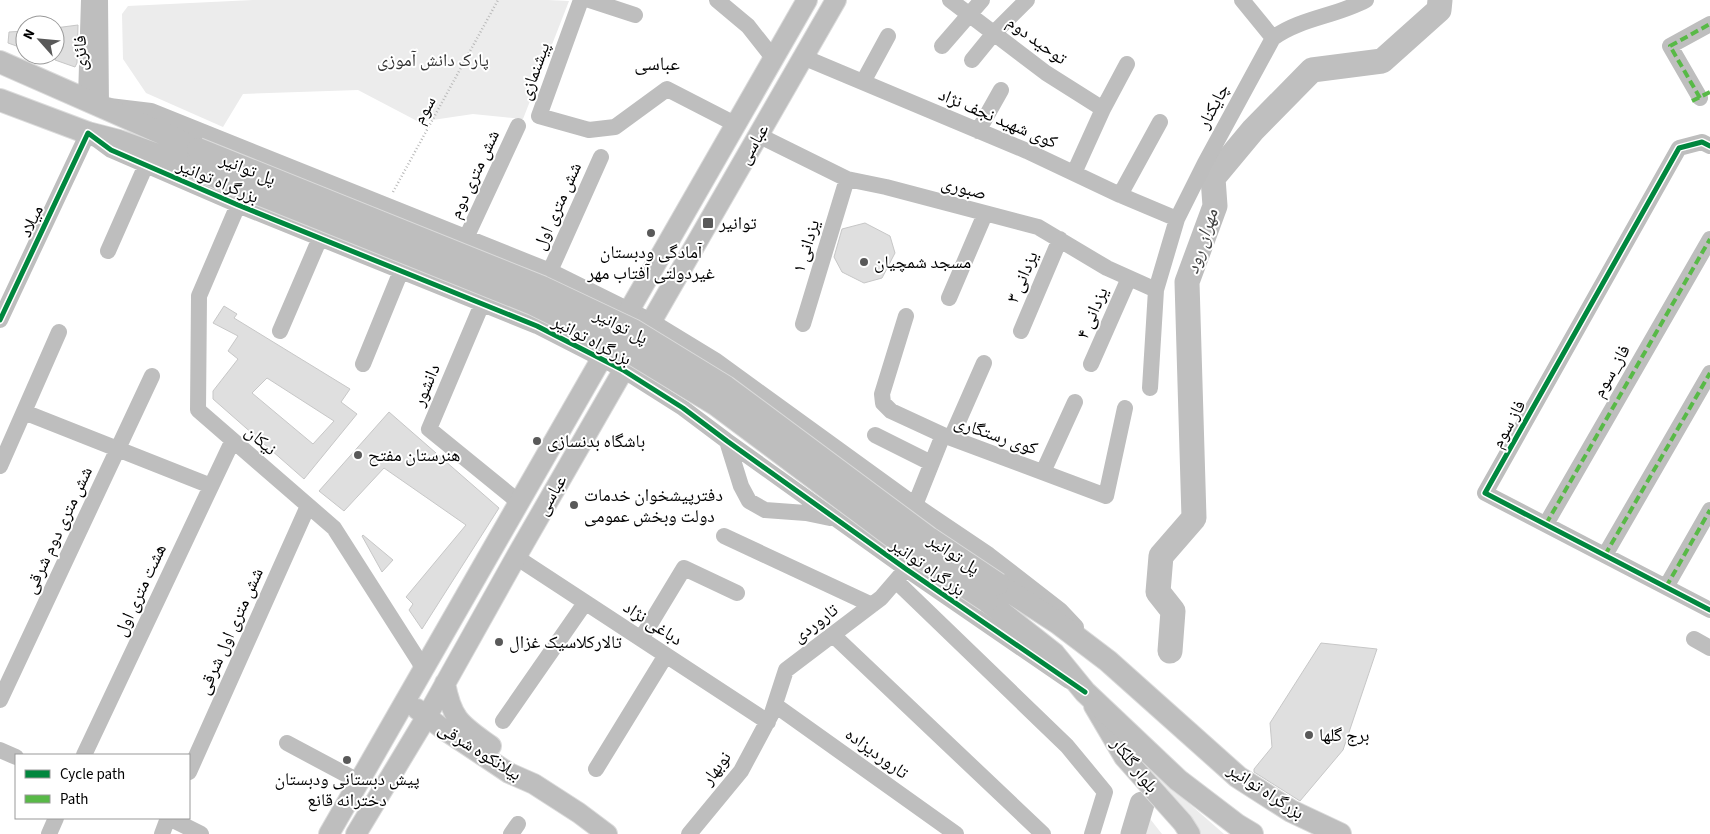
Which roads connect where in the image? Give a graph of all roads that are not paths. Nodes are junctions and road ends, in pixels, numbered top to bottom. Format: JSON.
{"nodes":[{"id":1,"x":89,"y":0,"type":"edge"},
{"id":2,"x":100,"y":0,"type":"edge"},
{"id":3,"x":581,"y":0,"type":"edge"},
{"id":4,"x":589,"y":0,"type":"edge"},
{"id":5,"x":717,"y":0,"type":"edge"},
{"id":6,"x":807,"y":0,"type":"edge"},
{"id":7,"x":836,"y":0,"type":"edge"},
{"id":8,"x":950,"y":0,"type":"edge"},
{"id":9,"x":982,"y":0,"type":"edge"},
{"id":10,"x":1027,"y":0,"type":"edge"},
{"id":11,"x":1242,"y":0,"type":"edge"},
{"id":12,"x":1366,"y":0,"type":"edge"},
{"id":13,"x":968,"y":14,"type":"junction"},
{"id":14,"x":635,"y":15,"type":"dead end"},
{"id":15,"x":1710,"y":24,"type":"edge"},
{"id":16,"x":994,"y":33,"type":"junction"},
{"id":17,"x":888,"y":36,"type":"dead end"},
{"id":18,"x":1273,"y":38,"type":"junction"},
{"id":19,"x":942,"y":46,"type":"dead end"},
{"id":20,"x":803,"y":57,"type":"junction"},
{"id":21,"x":774,"y":58,"type":"junction"},
{"id":22,"x":972,"y":60,"type":"dead end"},
{"id":23,"x":0,"y":62,"type":"edge"},
{"id":24,"x":1127,"y":64,"type":"dead end"},
{"id":25,"x":863,"y":82,"type":"junction"},
{"id":26,"x":1001,"y":90,"type":"dead end"},
{"id":27,"x":1701,"y":97,"type":"edge"},
{"id":28,"x":0,"y":100,"type":"edge"},
{"id":29,"x":93,"y":101,"type":"junction"},
{"id":30,"x":1103,"y":109,"type":"junction"},
{"id":31,"x":1160,"y":122,"type":"dead end"},
{"id":32,"x":737,"y":124,"type":"junction"},
{"id":33,"x":518,"y":126,"type":"dead end"},
{"id":34,"x":978,"y":131,"type":"junction"},
{"id":35,"x":88,"y":133,"type":"junction"},
{"id":36,"x":758,"y":134,"type":"junction"},
{"id":37,"x":1710,"y":146,"type":"edge"},
{"id":38,"x":602,"y":157,"type":"dead end"},
{"id":39,"x":194,"y":158,"type":"junction"},
{"id":40,"x":146,"y":166,"type":"junction"},
{"id":41,"x":1074,"y":173,"type":"junction"},
{"id":42,"x":847,"y":179,"type":"junction"},
{"id":43,"x":1120,"y":195,"type":"junction"},
{"id":44,"x":238,"y":205,"type":"junction"},
{"id":45,"x":985,"y":214,"type":"junction"},
{"id":46,"x":1177,"y":219,"type":"junction"},
{"id":47,"x":320,"y":238,"type":"junction"},
{"id":48,"x":466,"y":238,"type":"junction"},
{"id":49,"x":1710,"y":238,"type":"edge"},
{"id":50,"x":1060,"y":239,"type":"junction"},
{"id":51,"x":108,"y":251,"type":"dead end"},
{"id":52,"x":401,"y":271,"type":"junction"},
{"id":53,"x":556,"y":274,"type":"junction"},
{"id":54,"x":1128,"y":278,"type":"junction"},
{"id":55,"x":1156,"y":290,"type":"junction"},
{"id":56,"x":949,"y":298,"type":"dead end"},
{"id":57,"x":482,"y":304,"type":"junction"},
{"id":58,"x":630,"y":310,"type":"junction"},
{"id":59,"x":906,"y":316,"type":"dead end"},
{"id":60,"x":0,"y":320,"type":"edge"},
{"id":61,"x":651,"y":321,"type":"junction"},
{"id":62,"x":803,"y":324,"type":"dead end"},
{"id":63,"x":537,"y":326,"type":"junction"},
{"id":64,"x":280,"y":331,"type":"dead end"},
{"id":65,"x":1021,"y":331,"type":"dead end"},
{"id":66,"x":59,"y":332,"type":"dead end"},
{"id":67,"x":602,"y":359,"type":"junction"},
{"id":68,"x":715,"y":360,"type":"junction"},
{"id":69,"x":984,"y":363,"type":"dead end"},
{"id":70,"x":363,"y":364,"type":"dead end"},
{"id":71,"x":1091,"y":364,"type":"dead end"},
{"id":72,"x":623,"y":370,"type":"junction"},
{"id":73,"x":1710,"y":373,"type":"edge"},
{"id":74,"x":152,"y":376,"type":"dead end"},
{"id":75,"x":1150,"y":388,"type":"dead end"},
{"id":76,"x":1075,"y":402,"type":"dead end"},
{"id":77,"x":683,"y":408,"type":"junction"},
{"id":78,"x":1125,"y":408,"type":"dead end"},
{"id":79,"x":24,"y":412,"type":"junction"},
{"id":80,"x":875,"y":435,"type":"dead end"},
{"id":81,"x":947,"y":436,"type":"junction"},
{"id":82,"x":727,"y":441,"type":"junction"},
{"id":83,"x":232,"y":442,"type":"junction"},
{"id":84,"x":118,"y":449,"type":"junction"},
{"id":85,"x":931,"y":463,"type":"junction"},
{"id":86,"x":0,"y":466,"type":"edge"},
{"id":87,"x":1043,"y":472,"type":"junction"},
{"id":88,"x":211,"y":486,"type":"junction"},
{"id":89,"x":520,"y":503,"type":"junction"},
{"id":90,"x":915,"y":505,"type":"junction"},
{"id":91,"x":308,"y":506,"type":"junction"},
{"id":92,"x":1710,"y":510,"type":"edge"},
{"id":93,"x":836,"y":519,"type":"junction"},
{"id":94,"x":1546,"y":524,"type":"junction"},
{"id":95,"x":724,"y":536,"type":"dead end"},
{"id":96,"x":1605,"y":555,"type":"junction"},
{"id":97,"x":516,"y":557,"type":"junction"},
{"id":98,"x":901,"y":575,"type":"junction"},
{"id":99,"x":1666,"y":587,"type":"junction"},
{"id":100,"x":737,"y":593,"type":"dead end"},
{"id":101,"x":992,"y":593,"type":"junction"},
{"id":102,"x":585,"y":603,"type":"junction"},
{"id":103,"x":872,"y":605,"type":"junction"},
{"id":104,"x":1710,"y":610,"type":"edge"},
{"id":105,"x":833,"y":634,"type":"junction"},
{"id":106,"x":641,"y":639,"type":"junction"},
{"id":107,"x":1694,"y":639,"type":"dead end"},
{"id":108,"x":1710,"y":648,"type":"edge"},
{"id":109,"x":666,"y":655,"type":"junction"},
{"id":110,"x":1108,"y":661,"type":"junction"},
{"id":111,"x":424,"y":670,"type":"junction"},
{"id":112,"x":445,"y":683,"type":"junction"},
{"id":113,"x":1085,"y":692,"type":"junction"},
{"id":114,"x":0,"y":700,"type":"edge"},
{"id":115,"x":406,"y":701,"type":"junction"},
{"id":116,"x":775,"y":705,"type":"junction"},
{"id":117,"x":426,"y":716,"type":"junction"},
{"id":118,"x":503,"y":721,"type":"dead end"},
{"id":119,"x":768,"y":722,"type":"junction"},
{"id":120,"x":287,"y":743,"type":"dead end"},
{"id":121,"x":0,"y":750,"type":"edge"},
{"id":122,"x":84,"y":754,"type":"edge"},
{"id":123,"x":15,"y":757,"type":"edge"},
{"id":124,"x":596,"y":769,"type":"dead end"},
{"id":125,"x":190,"y":770,"type":"edge"},
{"id":126,"x":360,"y":782,"type":"junction"},
{"id":127,"x":534,"y":784,"type":"junction"},
{"id":128,"x":56,"y":819,"type":"edge"},
{"id":129,"x":169,"y":819,"type":"edge"},
{"id":130,"x":171,"y":819,"type":"edge"},
{"id":131,"x":49,"y":834,"type":"edge"},
{"id":132,"x":162,"y":834,"type":"edge"},
{"id":133,"x":201,"y":834,"type":"edge"},
{"id":134,"x":329,"y":834,"type":"edge"},
{"id":135,"x":356,"y":834,"type":"edge"},
{"id":136,"x":607,"y":834,"type":"edge"},
{"id":137,"x":689,"y":834,"type":"edge"},
{"id":138,"x":956,"y":834,"type":"edge"},
{"id":139,"x":1043,"y":834,"type":"edge"},
{"id":140,"x":1092,"y":834,"type":"edge"},
{"id":141,"x":1190,"y":834,"type":"edge"},
{"id":142,"x":1252,"y":834,"type":"edge"},
{"id":143,"x":1340,"y":834,"type":"edge"}],
"edges":[{"from":1,"to":29,"type":"street","name":"فائزی"},
{"from":2,"to":29,"type":"street","name":"فائزی"},
{"from":3,"to":32,"type":"street","name":"پیشنمازی"},
{"from":4,"to":14,"type":"street"},
{"from":5,"to":21,"type":"street"},
{"from":6,"to":21,"type":"main road","name":"عباسى"},
{"from":7,"to":20,"type":"main road","name":"عباسى"},
{"from":8,"to":13,"type":"street","name":"توحید دوم"},
{"from":9,"to":13,"type":"street"},
{"from":10,"to":16,"type":"street"},
{"from":11,"to":18,"type":"street"},
{"from":12,"to":18,"type":"street"},
{"from":13,"to":16,"type":"street","name":"توحید دوم"},
{"from":13,"to":19,"type":"street"},
{"from":15,"to":27,"type":"street"},
{"from":16,"to":22,"type":"street"},
{"from":16,"to":30,"type":"street","name":"توحید دوم"},
{"from":17,"to":25,"type":"street"},
{"from":18,"to":46,"type":"street","name":"چایکنار"},
{"from":20,"to":25,"type":"street","name":"کوی شهید نجف نژاد"},
{"from":20,"to":36,"type":"main road","name":"عباسى"},
{"from":21,"to":32,"type":"main road","name":"عباسى"},
{"from":23,"to":29,"type":"highway","name":"بزرگراه توانیر"},
{"from":24,"to":30,"type":"street"},
{"from":25,"to":34,"type":"street","name":"کوی شهید نجف نژاد"},
{"from":26,"to":34,"type":"street"},
{"from":28,"to":35,"type":"highway","name":"بزرگراه توانیر"},
{"from":29,"to":39,"type":"highway","name":"بزرگراه توانیر"},
{"from":29,"to":48,"type":"street","name":"بزرگراه توانیر"},
{"from":30,"to":41,"type":"street"},
{"from":31,"to":43,"type":"street"},
{"from":32,"to":58,"type":"main road","name":"عباسى"},
{"from":33,"to":48,"type":"street","name":"شش متری دوم"},
{"from":34,"to":41,"type":"street","name":"کوی شهید نجف نژاد"},
{"from":35,"to":39,"type":"highway","name":"بزرگراه توانیر"},
{"from":35,"to":40,"type":"street","name":"بزرگراه توانیر"},
{"from":35,"to":60,"type":"street","name":"میلاد"},
{"from":36,"to":42,"type":"street","name":"صبوری"},
{"from":36,"to":61,"type":"main road","name":"عباسى"},
{"from":37,"to":94,"type":"street","name":"فاز سوم"},
{"from":38,"to":53,"type":"street","name":"شش متری اول"},
{"from":39,"to":101,"type":"highway","name":"پل توانیر","bridge":true},
{"from":40,"to":44,"type":"street","name":"بزرگراه توانیر"},
{"from":40,"to":51,"type":"street"},
{"from":41,"to":43,"type":"street","name":"کوی شهید نجف نژاد"},
{"from":42,"to":45,"type":"street","name":"صبوری"},
{"from":42,"to":62,"type":"street","name":"یزدانی ۱"},
{"from":43,"to":46,"type":"street","name":"کوی شهید نجف نژاد"},
{"from":44,"to":47,"type":"street","name":"بزرگراه توانیر"},
{"from":44,"to":83,"type":"street","name":"نیکان"},
{"from":45,"to":50,"type":"street","name":"صبوری"},
{"from":45,"to":56,"type":"street"},
{"from":46,"to":55,"type":"street","name":"چایکنار"},
{"from":47,"to":52,"type":"street","name":"بزرگراه توانیر"},
{"from":47,"to":64,"type":"street"},
{"from":48,"to":53,"type":"street","name":"بزرگراه توانیر"},
{"from":49,"to":94,"type":"street","name":"فاز_سوم"},
{"from":50,"to":54,"type":"street","name":"صبوری"},
{"from":50,"to":65,"type":"street","name":"یزدانی ۳"},
{"from":52,"to":57,"type":"street","name":"بزرگراه توانیر"},
{"from":52,"to":70,"type":"street"},
{"from":53,"to":58,"type":"street","name":"بزرگراه توانیر"},
{"from":53,"to":63,"type":"street"},
{"from":54,"to":55,"type":"street","name":"صبوری"},
{"from":54,"to":71,"type":"street","name":"یزدانی ۴"},
{"from":55,"to":75,"type":"street","name":"چایکنار"},
{"from":57,"to":63,"type":"street","name":"بزرگراه توانیر"},
{"from":57,"to":89,"type":"street","name":"دانشور"},
{"from":58,"to":61,"type":"street","name":"بزرگراه توانیر"},
{"from":58,"to":67,"type":"main road","name":"عباسى"},
{"from":59,"to":81,"type":"street"},
{"from":61,"to":68,"type":"street","name":"بزرگراه توانیر"},
{"from":61,"to":72,"type":"main road","name":"عباسى"},
{"from":63,"to":67,"type":"street","name":"بزرگراه توانیر"},
{"from":66,"to":79,"type":"street"},
{"from":67,"to":72,"type":"street","name":"بزرگراه توانیر"},
{"from":67,"to":89,"type":"main road","name":"عباسى"},
{"from":68,"to":77,"type":"street"},
{"from":68,"to":90,"type":"street","name":"بزرگراه توانیر"},
{"from":69,"to":81,"type":"street"},
{"from":72,"to":77,"type":"street","name":"بزرگراه توانیر"},
{"from":72,"to":97,"type":"main road","name":"عباسى"},
{"from":73,"to":96,"type":"street"},
{"from":74,"to":84,"type":"street","name":"شش متری دوم شرقی"},
{"from":76,"to":87,"type":"street"},
{"from":77,"to":82,"type":"street","name":"بزرگراه توانیر"},
{"from":78,"to":87,"type":"street","name":"کوی رستگاری"},
{"from":79,"to":84,"type":"street"},
{"from":79,"to":86,"type":"street"},
{"from":80,"to":85,"type":"street"},
{"from":81,"to":85,"type":"street","name":"کوی رستگاری"},
{"from":81,"to":87,"type":"street","name":"کوی رستگاری"},
{"from":82,"to":93,"type":"street","name":"بزرگراه توانیر"},
{"from":82,"to":93,"type":"street"},
{"from":83,"to":88,"type":"street","name":"هشت متری اول"},
{"from":83,"to":91,"type":"street","name":"نیکان"},
{"from":84,"to":88,"type":"street"},
{"from":84,"to":114,"type":"street","name":"شش متری دوم شرقی"},
{"from":85,"to":90,"type":"street","name":"کوی رستگاری"},
{"from":88,"to":122,"type":"street","name":"هشت متری اول"},
{"from":89,"to":111,"type":"main road","name":"عباسى"},
{"from":90,"to":110,"type":"street","name":"بزرگراه توانیر"},
{"from":91,"to":111,"type":"street","name":"نیکان"},
{"from":91,"to":125,"type":"street","name":"شش متری اول شرقی"},
{"from":92,"to":99,"type":"street"},
{"from":93,"to":98,"type":"street","name":"بزرگراه توانیر"},
{"from":94,"to":96,"type":"street","name":"فاز سوم"},
{"from":95,"to":103,"type":"street"},
{"from":96,"to":99,"type":"street","name":"فاز سوم"},
{"from":97,"to":102,"type":"street","name":"دباغی نژاد"},
{"from":97,"to":112,"type":"main road","name":"عباسى"},
{"from":98,"to":103,"type":"street","name":"تاروردی"},
{"from":98,"to":113,"type":"street","name":"بزرگراه توانیر"},
{"from":98,"to":140,"type":"street"},
{"from":99,"to":104,"type":"street","name":"فاز سوم"},
{"from":100,"to":106,"type":"street"},
{"from":101,"to":110,"type":"highway","name":"بزرگراه توانیر"},
{"from":101,"to":113,"type":"highway","name":"بزرگراه توانیر"},
{"from":102,"to":106,"type":"street","name":"دباغی نژاد"},
{"from":102,"to":118,"type":"street"},
{"from":103,"to":105,"type":"street","name":"تاروردی"},
{"from":105,"to":116,"type":"street","name":"تاروردی"},
{"from":105,"to":139,"type":"street"},
{"from":106,"to":109,"type":"street","name":"دباغی نژاد"},
{"from":107,"to":108,"type":"street"},
{"from":109,"to":119,"type":"street","name":"دباغی نژاد"},
{"from":109,"to":124,"type":"street"},
{"from":110,"to":143,"type":"highway","name":"بزرگراه توانیر"},
{"from":111,"to":115,"type":"main road","name":"عباسى"},
{"from":112,"to":117,"type":"main road","name":"عباسى"},
{"from":112,"to":127,"type":"main road","name":"بیلانکوه شرقی"},
{"from":113,"to":141,"type":"main road","name":"بلوار گلکار"},
{"from":113,"to":142,"type":"highway","name":"بزرگراه توانیر"},
{"from":115,"to":117,"type":"main road","name":"بیلانکوه شرقی"},
{"from":115,"to":126,"type":"main road","name":"عباسى"},
{"from":116,"to":119,"type":"street","name":"تاروردی"},
{"from":116,"to":138,"type":"street","name":"تاروردیزاده"},
{"from":117,"to":127,"type":"main road","name":"بیلانکوه شرقی"},
{"from":117,"to":135,"type":"main road","name":"عباسى"},
{"from":119,"to":137,"type":"street","name":"نوبهار"},
{"from":120,"to":126,"type":"street"},
{"from":121,"to":123,"type":"street"},
{"from":126,"to":134,"type":"main road","name":"عباسى"},
{"from":127,"to":136,"type":"main road","name":"بیلانکوه شرقی"},
{"from":128,"to":131,"type":"street"},
{"from":129,"to":132,"type":"street"},
{"from":130,"to":133,"type":"street"}]}
